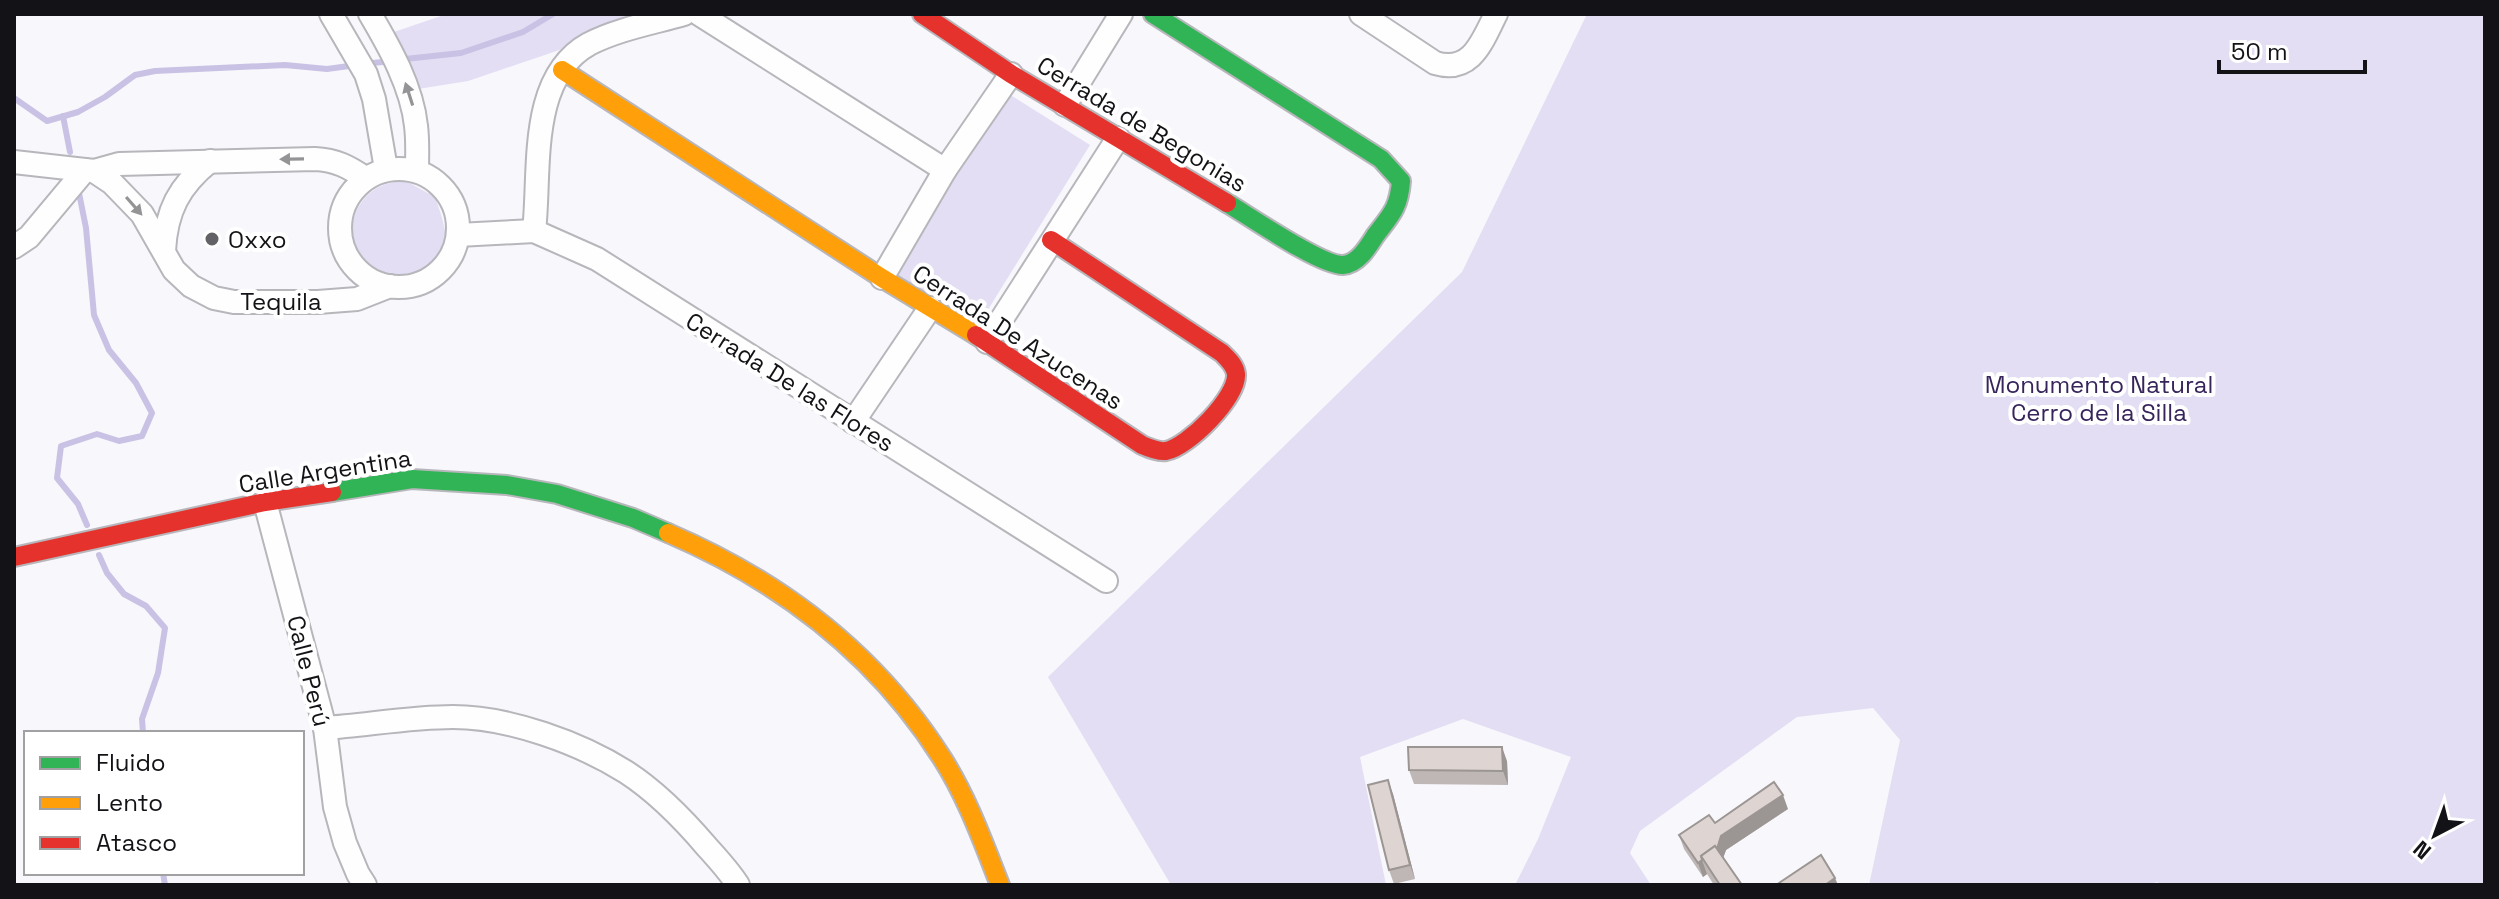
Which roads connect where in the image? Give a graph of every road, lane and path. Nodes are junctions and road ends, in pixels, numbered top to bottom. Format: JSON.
{"nodes":[{"id":1,"x":331,"y":14,"type":"edge"},
{"id":2,"x":370,"y":14,"type":"edge"},
{"id":3,"x":922,"y":14,"type":"edge"},
{"id":4,"x":1121,"y":14,"type":"edge"},
{"id":5,"x":1153,"y":14,"type":"edge"},
{"id":6,"x":1361,"y":14,"type":"edge"},
{"id":7,"x":1496,"y":14,"type":"edge"},
{"id":8,"x":696,"y":15,"type":"edge"},
{"id":9,"x":562,"y":70,"type":"junction"},
{"id":10,"x":1011,"y":74,"type":"junction"},
{"id":11,"x":1065,"y":105,"type":"junction"},
{"id":12,"x":1118,"y":138,"type":"junction"},
{"id":13,"x":210,"y":161,"type":"junction"},
{"id":14,"x":14,"y":162,"type":"edge"},
{"id":15,"x":90,"y":170,"type":"junction"},
{"id":16,"x":945,"y":170,"type":"junction"},
{"id":17,"x":417,"y":171,"type":"junction"},
{"id":18,"x":375,"y":174,"type":"junction"},
{"id":19,"x":534,"y":231,"type":"junction"},
{"id":20,"x":458,"y":235,"type":"junction"},
{"id":21,"x":1051,"y":240,"type":"junction"},
{"id":22,"x":14,"y":247,"type":"edge"},
{"id":23,"x":164,"y":251,"type":"junction"},
{"id":24,"x":882,"y":278,"type":"junction"},
{"id":25,"x":390,"y":286,"type":"junction"},
{"id":26,"x":930,"y":308,"type":"junction"},
{"id":27,"x":987,"y":342,"type":"junction"},
{"id":28,"x":853,"y":422,"type":"junction"},
{"id":29,"x":265,"y":502,"type":"junction"},
{"id":30,"x":14,"y":557,"type":"edge"},
{"id":31,"x":1106,"y":581,"type":"dead end"},
{"id":32,"x":325,"y":728,"type":"junction"},
{"id":33,"x":365,"y":885,"type":"edge"},
{"id":34,"x":738,"y":885,"type":"edge"},
{"id":35,"x":1000,"y":885,"type":"edge"}],
"edges":[{"from":1,"to":18,"type":"street"},
{"from":17,"to":2,"type":"street","one_way":true},
{"from":3,"to":10,"type":"street","name":"Cerrada de Begonias"},
{"from":4,"to":11,"type":"street"},
{"from":5,"to":12,"type":"street","name":"Cerrada de Begonias"},
{"from":6,"to":7,"type":"street"},
{"from":8,"to":9,"type":"street"},
{"from":8,"to":16,"type":"street"},
{"from":9,"to":19,"type":"street"},
{"from":9,"to":24,"type":"street","name":"Cerrada De Azucenas"},
{"from":10,"to":11,"type":"street","name":"Cerrada de Begonias"},
{"from":10,"to":16,"type":"street"},
{"from":11,"to":12,"type":"street","name":"Cerrada de Begonias"},
{"from":12,"to":21,"type":"street"},
{"from":13,"to":15,"type":"street"},
{"from":18,"to":13,"type":"street","one_way":true},
{"from":13,"to":23,"type":"street"},
{"from":14,"to":15,"type":"street"},
{"from":15,"to":22,"type":"street"},
{"from":15,"to":23,"type":"street","name":"Tequila","one_way":true},
{"from":16,"to":24,"type":"street"},
{"from":17,"to":18,"type":"street"},
{"from":17,"to":20,"type":"street"},
{"from":18,"to":25,"type":"street"},
{"from":19,"to":20,"type":"street","name":"Cerrada De las Flores"},
{"from":19,"to":28,"type":"street","name":"Cerrada De las Flores"},
{"from":20,"to":25,"type":"street"},
{"from":21,"to":27,"type":"street"},
{"from":21,"to":27,"type":"street","name":"Cerrada De Azucenas"},
{"from":23,"to":25,"type":"street","name":"Tequila"},
{"from":24,"to":26,"type":"street","name":"Cerrada De Azucenas"},
{"from":26,"to":27,"type":"street","name":"Cerrada De Azucenas"},
{"from":26,"to":28,"type":"street"},
{"from":28,"to":31,"type":"street","name":"Cerrada De las Flores"},
{"from":29,"to":30,"type":"street","name":"Calle Argentina"},
{"from":29,"to":32,"type":"street","name":"Calle Perú"},
{"from":29,"to":35,"type":"street","name":"Calle Argentina"},
{"from":32,"to":33,"type":"street","name":"Calle Perú"},
{"from":32,"to":34,"type":"street"}]}
